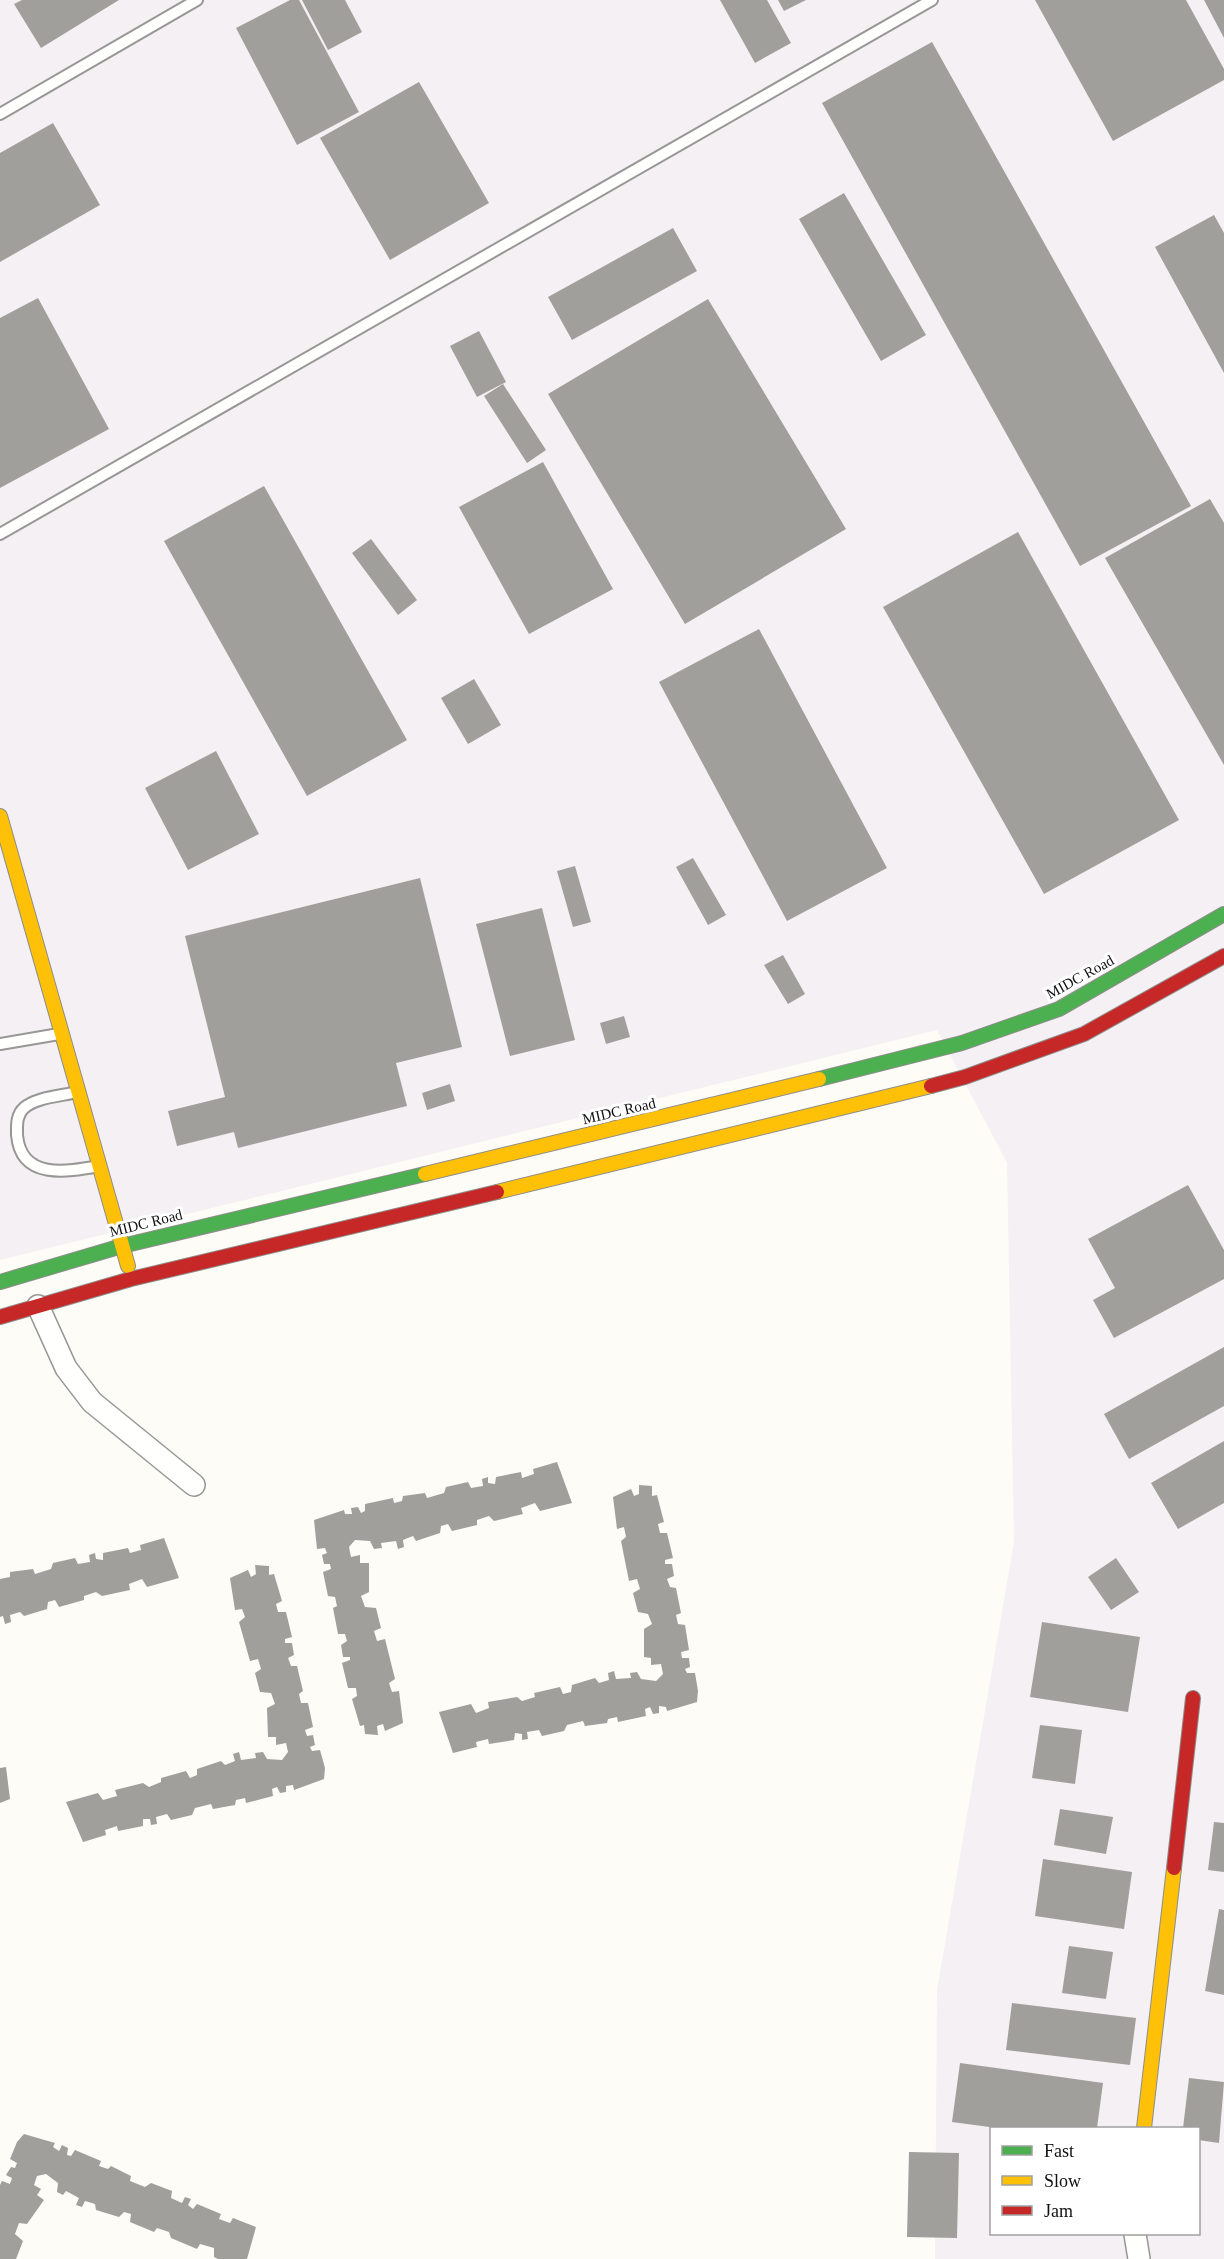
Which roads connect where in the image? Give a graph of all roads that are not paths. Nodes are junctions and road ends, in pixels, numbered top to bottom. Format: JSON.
{"nodes":[{"id":1,"x":196,"y":0,"type":"edge"},
{"id":2,"x":932,"y":0,"type":"edge"},
{"id":3,"x":0,"y":114,"type":"edge"},
{"id":4,"x":0,"y":534,"type":"edge"},
{"id":5,"x":0,"y":816,"type":"edge"},
{"id":6,"x":1224,"y":914,"type":"edge"},
{"id":7,"x":1224,"y":956,"type":"edge"},
{"id":8,"x":62,"y":1033,"type":"junction"},
{"id":9,"x":0,"y":1044,"type":"edge"},
{"id":10,"x":78,"y":1092,"type":"junction"},
{"id":11,"x":99,"y":1166,"type":"junction"},
{"id":12,"x":122,"y":1246,"type":"junction"},
{"id":13,"x":131,"y":1279,"type":"junction"},
{"id":14,"x":0,"y":1282,"type":"edge"},
{"id":15,"x":38,"y":1306,"type":"junction"},
{"id":16,"x":0,"y":1317,"type":"edge"},
{"id":17,"x":194,"y":1485,"type":"dead end"},
{"id":18,"x":1193,"y":1698,"type":"dead end"},
{"id":19,"x":1144,"y":2127,"type":"edge"},
{"id":20,"x":1135,"y":2235,"type":"edge"},
{"id":21,"x":1139,"y":2259,"type":"edge"}],
"edges":[{"from":1,"to":3,"type":"lane"},
{"from":2,"to":4,"type":"lane"},
{"from":5,"to":8,"type":"main road"},
{"from":6,"to":12,"type":"main road","name":"MIDC Road"},
{"from":7,"to":13,"type":"main road"},
{"from":8,"to":9,"type":"lane"},
{"from":8,"to":10,"type":"main road"},
{"from":10,"to":11,"type":"main road"},
{"from":10,"to":11,"type":"lane"},
{"from":11,"to":12,"type":"main road"},
{"from":12,"to":13,"type":"main road"},
{"from":12,"to":14,"type":"main road","name":"MIDC Road"},
{"from":13,"to":15,"type":"main road"},
{"from":15,"to":16,"type":"main road"},
{"from":15,"to":17,"type":"street"},
{"from":18,"to":19,"type":"main road"},
{"from":20,"to":21,"type":"street"}]}
